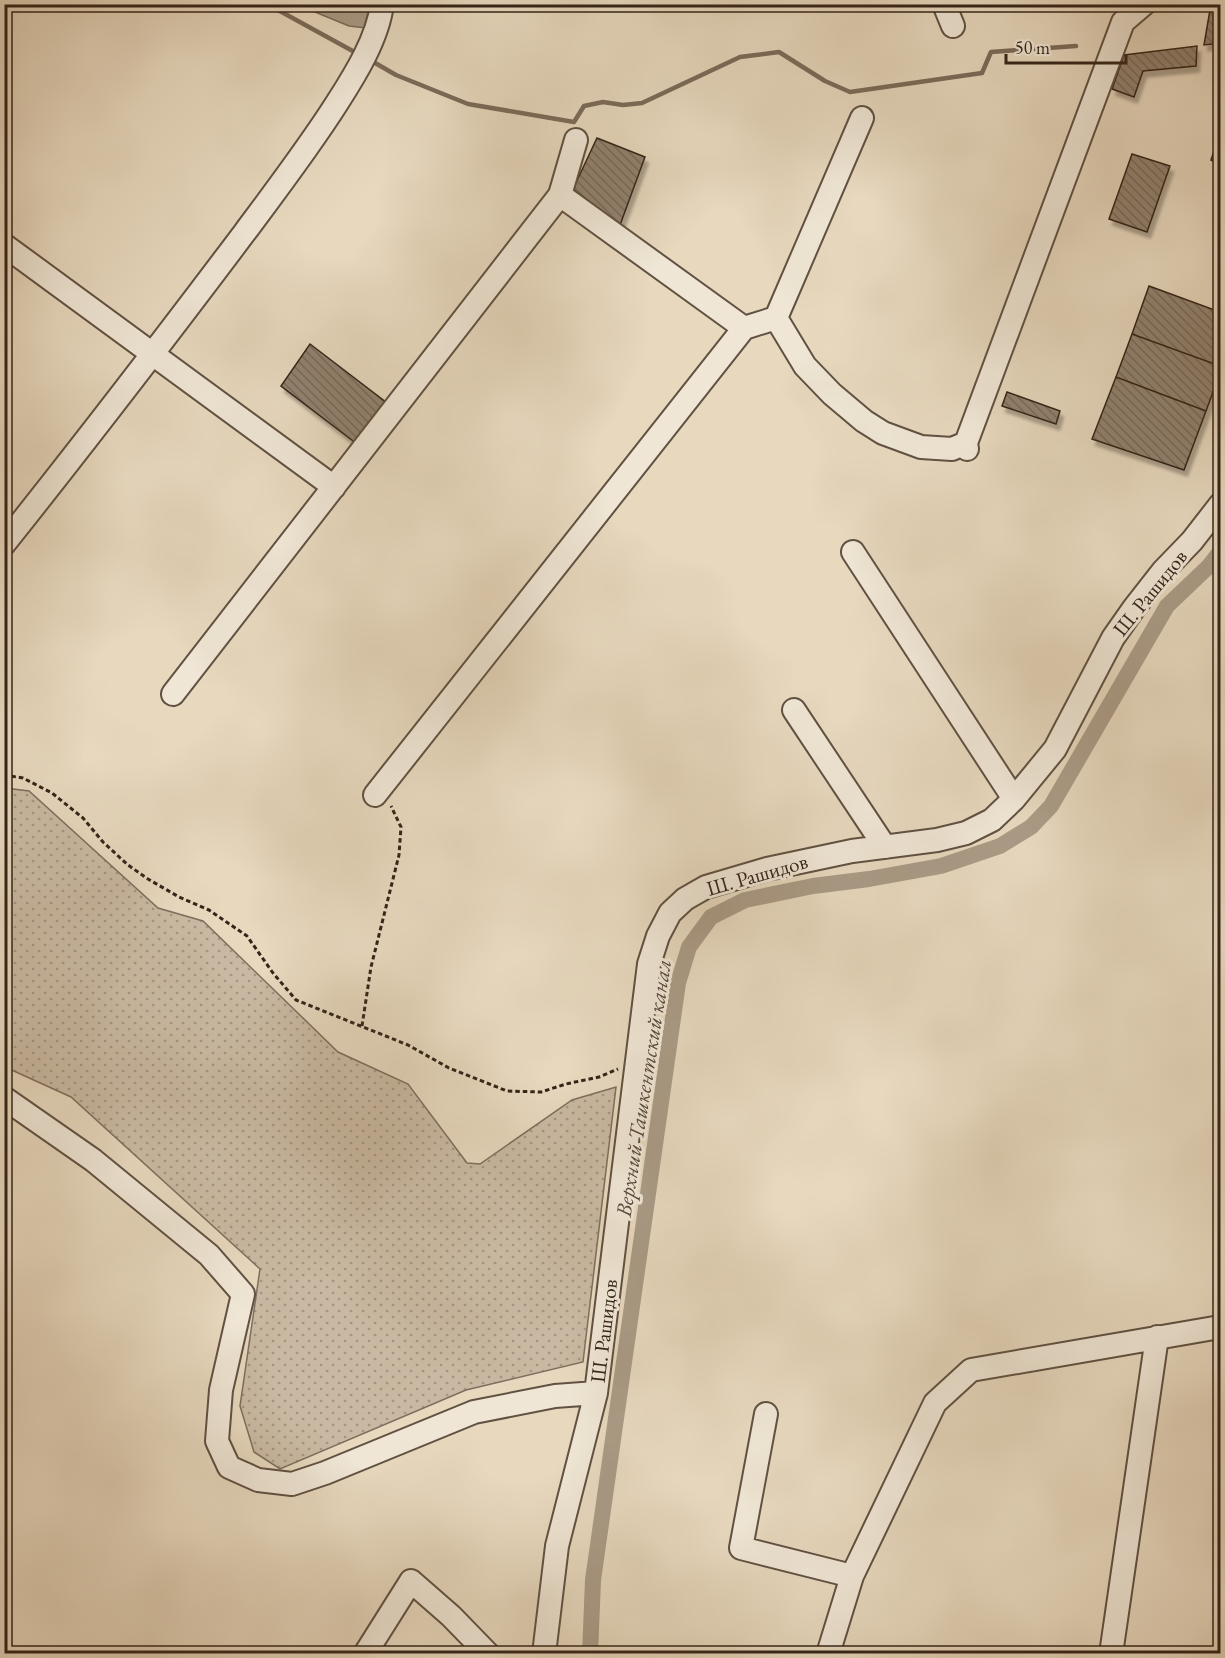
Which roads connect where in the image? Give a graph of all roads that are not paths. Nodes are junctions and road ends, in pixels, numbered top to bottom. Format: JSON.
{"nodes":[{"id":1,"x":382,"y":4,"type":"edge"},
{"id":2,"x":944,"y":4,"type":"edge"},
{"id":3,"x":1144,"y":4,"type":"edge"},
{"id":4,"x":953,"y":26,"type":"dead end"},
{"id":5,"x":862,"y":118,"type":"dead end"},
{"id":6,"x":576,"y":140,"type":"dead end"},
{"id":7,"x":560,"y":195,"type":"junction"},
{"id":8,"x":4,"y":245,"type":"edge"},
{"id":9,"x":776,"y":318,"type":"junction"},
{"id":10,"x":744,"y":328,"type":"junction"},
{"id":11,"x":154,"y":354,"type":"junction"},
{"id":12,"x":334,"y":487,"type":"junction"},
{"id":13,"x":1221,"y":506,"type":"edge"},
{"id":14,"x":4,"y":544,"type":"edge"},
{"id":15,"x":853,"y":552,"type":"dead end"},
{"id":16,"x":173,"y":694,"type":"dead end"},
{"id":17,"x":794,"y":710,"type":"dead end"},
{"id":18,"x":375,"y":795,"type":"road end"},
{"id":19,"x":1014,"y":799,"type":"junction"},
{"id":20,"x":885,"y":847,"type":"junction"},
{"id":21,"x":4,"y":1098,"type":"edge"},
{"id":22,"x":1221,"y":1327,"type":"edge"},
{"id":23,"x":1157,"y":1337,"type":"junction"},
{"id":24,"x":596,"y":1394,"type":"junction"},
{"id":25,"x":766,"y":1414,"type":"dead end"},
{"id":26,"x":852,"y":1576,"type":"junction"},
{"id":27,"x":365,"y":1653,"type":"edge"},
{"id":28,"x":488,"y":1653,"type":"edge"},
{"id":29,"x":544,"y":1653,"type":"edge"},
{"id":30,"x":828,"y":1653,"type":"edge"},
{"id":31,"x":1111,"y":1653,"type":"edge"}],
"edges":[{"from":1,"to":11,"type":"street"},
{"from":2,"to":4,"type":"street"},
{"from":3,"to":9,"type":"street"},
{"from":5,"to":9,"type":"street"},
{"from":6,"to":7,"type":"street"},
{"from":7,"to":10,"type":"street"},
{"from":7,"to":12,"type":"street"},
{"from":8,"to":11,"type":"street"},
{"from":9,"to":10,"type":"street"},
{"from":10,"to":18,"type":"street"},
{"from":11,"to":12,"type":"street"},
{"from":11,"to":14,"type":"street"},
{"from":12,"to":16,"type":"street"},
{"from":13,"to":19,"type":"street","name":"Ш. Рашидов"},
{"from":15,"to":19,"type":"street"},
{"from":17,"to":20,"type":"street"},
{"from":19,"to":20,"type":"street","name":"Ш. Рашидов"},
{"from":20,"to":24,"type":"street","name":"Ш. Рашидов"},
{"from":21,"to":24,"type":"street"},
{"from":22,"to":23,"type":"street"},
{"from":23,"to":26,"type":"street"},
{"from":23,"to":31,"type":"street"},
{"from":24,"to":29,"type":"street","name":"Ш. Рашидов"},
{"from":25,"to":26,"type":"street"},
{"from":26,"to":30,"type":"street"},
{"from":27,"to":28,"type":"street"}]}
